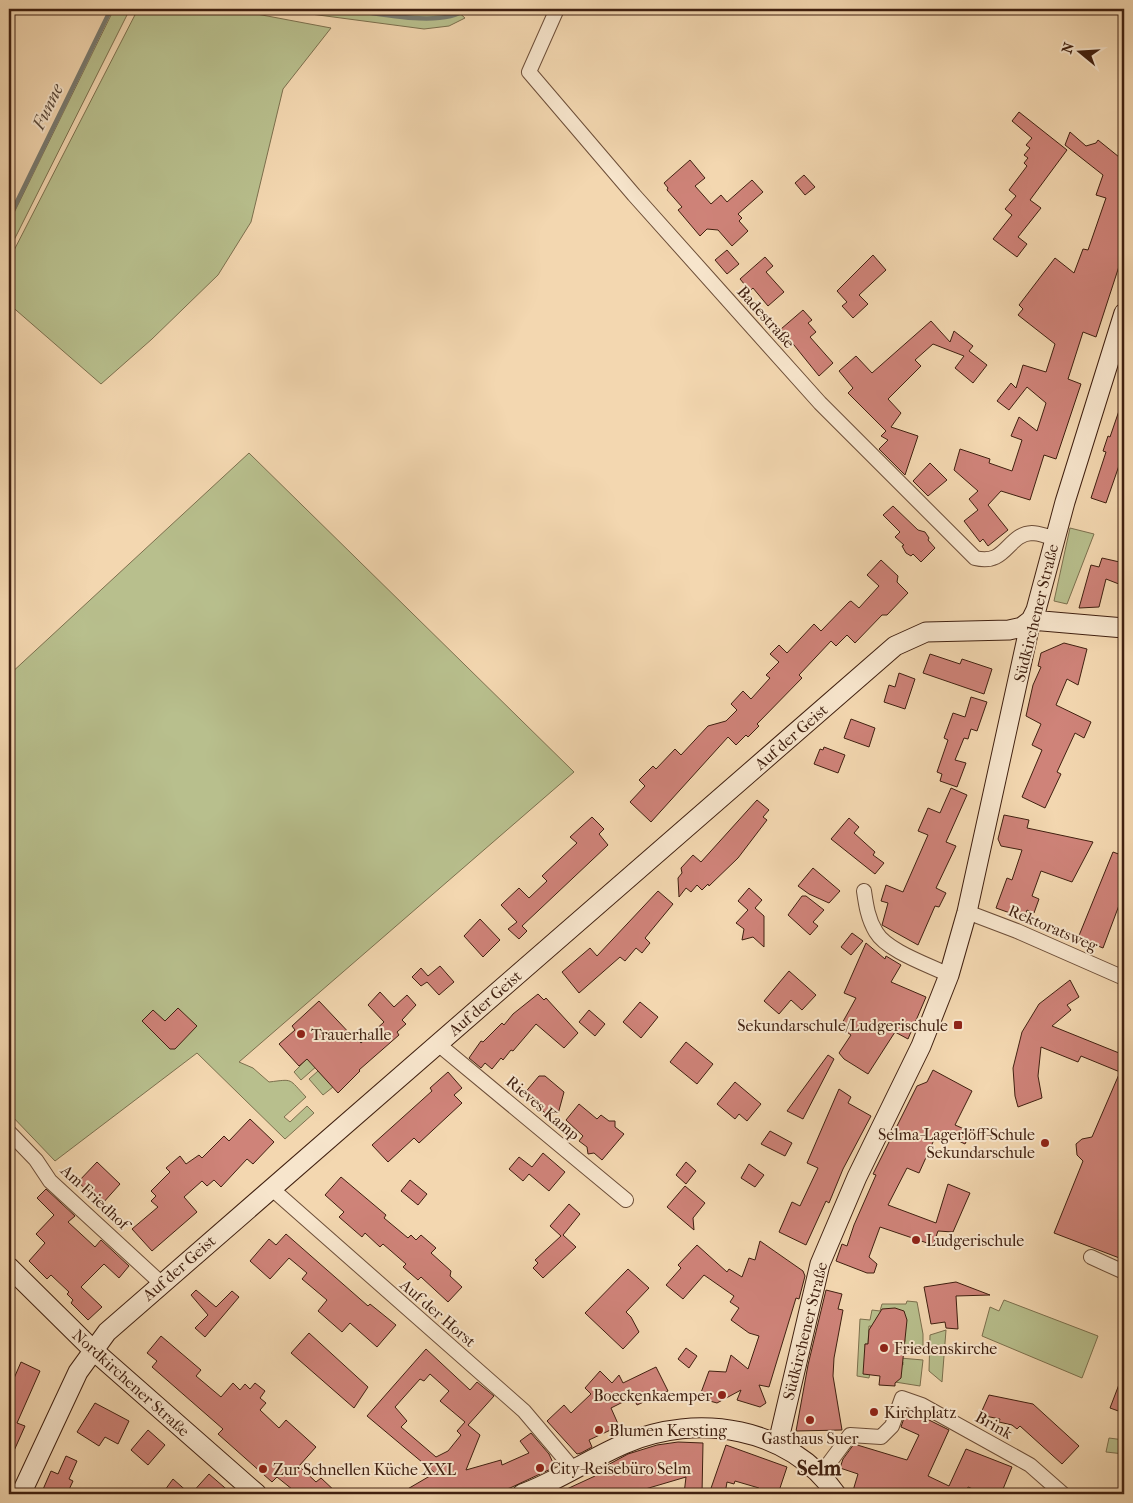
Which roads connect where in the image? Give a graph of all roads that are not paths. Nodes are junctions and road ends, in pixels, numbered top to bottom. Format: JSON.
{"nodes":[{"id":1,"x":557,"y":9,"type":"edge"},
{"id":2,"x":1124,"y":313,"type":"edge"},
{"id":3,"x":1055,"y":538,"type":"junction"},
{"id":4,"x":1031,"y":620,"type":"junction"},
{"id":5,"x":1124,"y":628,"type":"edge"},
{"id":6,"x":864,"y":891,"type":"dead end"},
{"id":7,"x":967,"y":912,"type":"junction"},
{"id":8,"x":949,"y":975,"type":"junction"},
{"id":9,"x":1124,"y":978,"type":"edge"},
{"id":10,"x":438,"y":1044,"type":"junction"},
{"id":11,"x":9,"y":1132,"type":"edge"},
{"id":12,"x":271,"y":1188,"type":"junction"},
{"id":13,"x":626,"y":1200,"type":"dead end"},
{"id":14,"x":1091,"y":1257,"type":"dead end"},
{"id":15,"x":9,"y":1267,"type":"edge"},
{"id":16,"x":1124,"y":1272,"type":"edge"},
{"id":17,"x":162,"y":1284,"type":"junction"},
{"id":18,"x":93,"y":1350,"type":"junction"},
{"id":19,"x":778,"y":1443,"type":"junction"},
{"id":20,"x":574,"y":1470,"type":"junction"},
{"id":21,"x":821,"y":1474,"type":"junction"},
{"id":22,"x":21,"y":1494,"type":"edge"},
{"id":23,"x":257,"y":1494,"type":"edge"},
{"id":24,"x":522,"y":1494,"type":"edge"},
{"id":25,"x":836,"y":1494,"type":"edge"},
{"id":26,"x":1062,"y":1494,"type":"edge"}],
"edges":[{"from":1,"to":3,"type":"street","name":"Badestraße"},
{"from":2,"to":3,"type":"street","name":"Südkirchener Straße"},
{"from":3,"to":4,"type":"street","name":"Südkirchener Straße"},
{"from":4,"to":5,"type":"street"},
{"from":4,"to":7,"type":"street","name":"Südkirchener Straße"},
{"from":4,"to":10,"type":"street","name":"Auf der Geist"},
{"from":6,"to":8,"type":"street"},
{"from":7,"to":8,"type":"street","name":"Südkirchener Straße"},
{"from":7,"to":9,"type":"street","name":"Rektoratsweg"},
{"from":8,"to":19,"type":"street","name":"Südkirchener Straße"},
{"from":10,"to":12,"type":"street","name":"Auf der Geist"},
{"from":10,"to":13,"type":"street","name":"Rieves Kamp"},
{"from":11,"to":17,"type":"street","name":"Am Friedhof"},
{"from":12,"to":17,"type":"street","name":"Auf der Geist"},
{"from":12,"to":20,"type":"street","name":"Auf der Horst"},
{"from":14,"to":16,"type":"street"},
{"from":15,"to":18,"type":"street","name":"Nordkirchener Straße"},
{"from":17,"to":18,"type":"street","name":"Auf der Geist"},
{"from":18,"to":22,"type":"street","name":"Auf der Geist"},
{"from":18,"to":23,"type":"street","name":"Nordkirchener Straße"},
{"from":19,"to":20,"type":"street"},
{"from":19,"to":21,"type":"street"},
{"from":20,"to":24,"type":"street"},
{"from":21,"to":25,"type":"street"},
{"from":21,"to":26,"type":"street","name":"Brink"}]}
